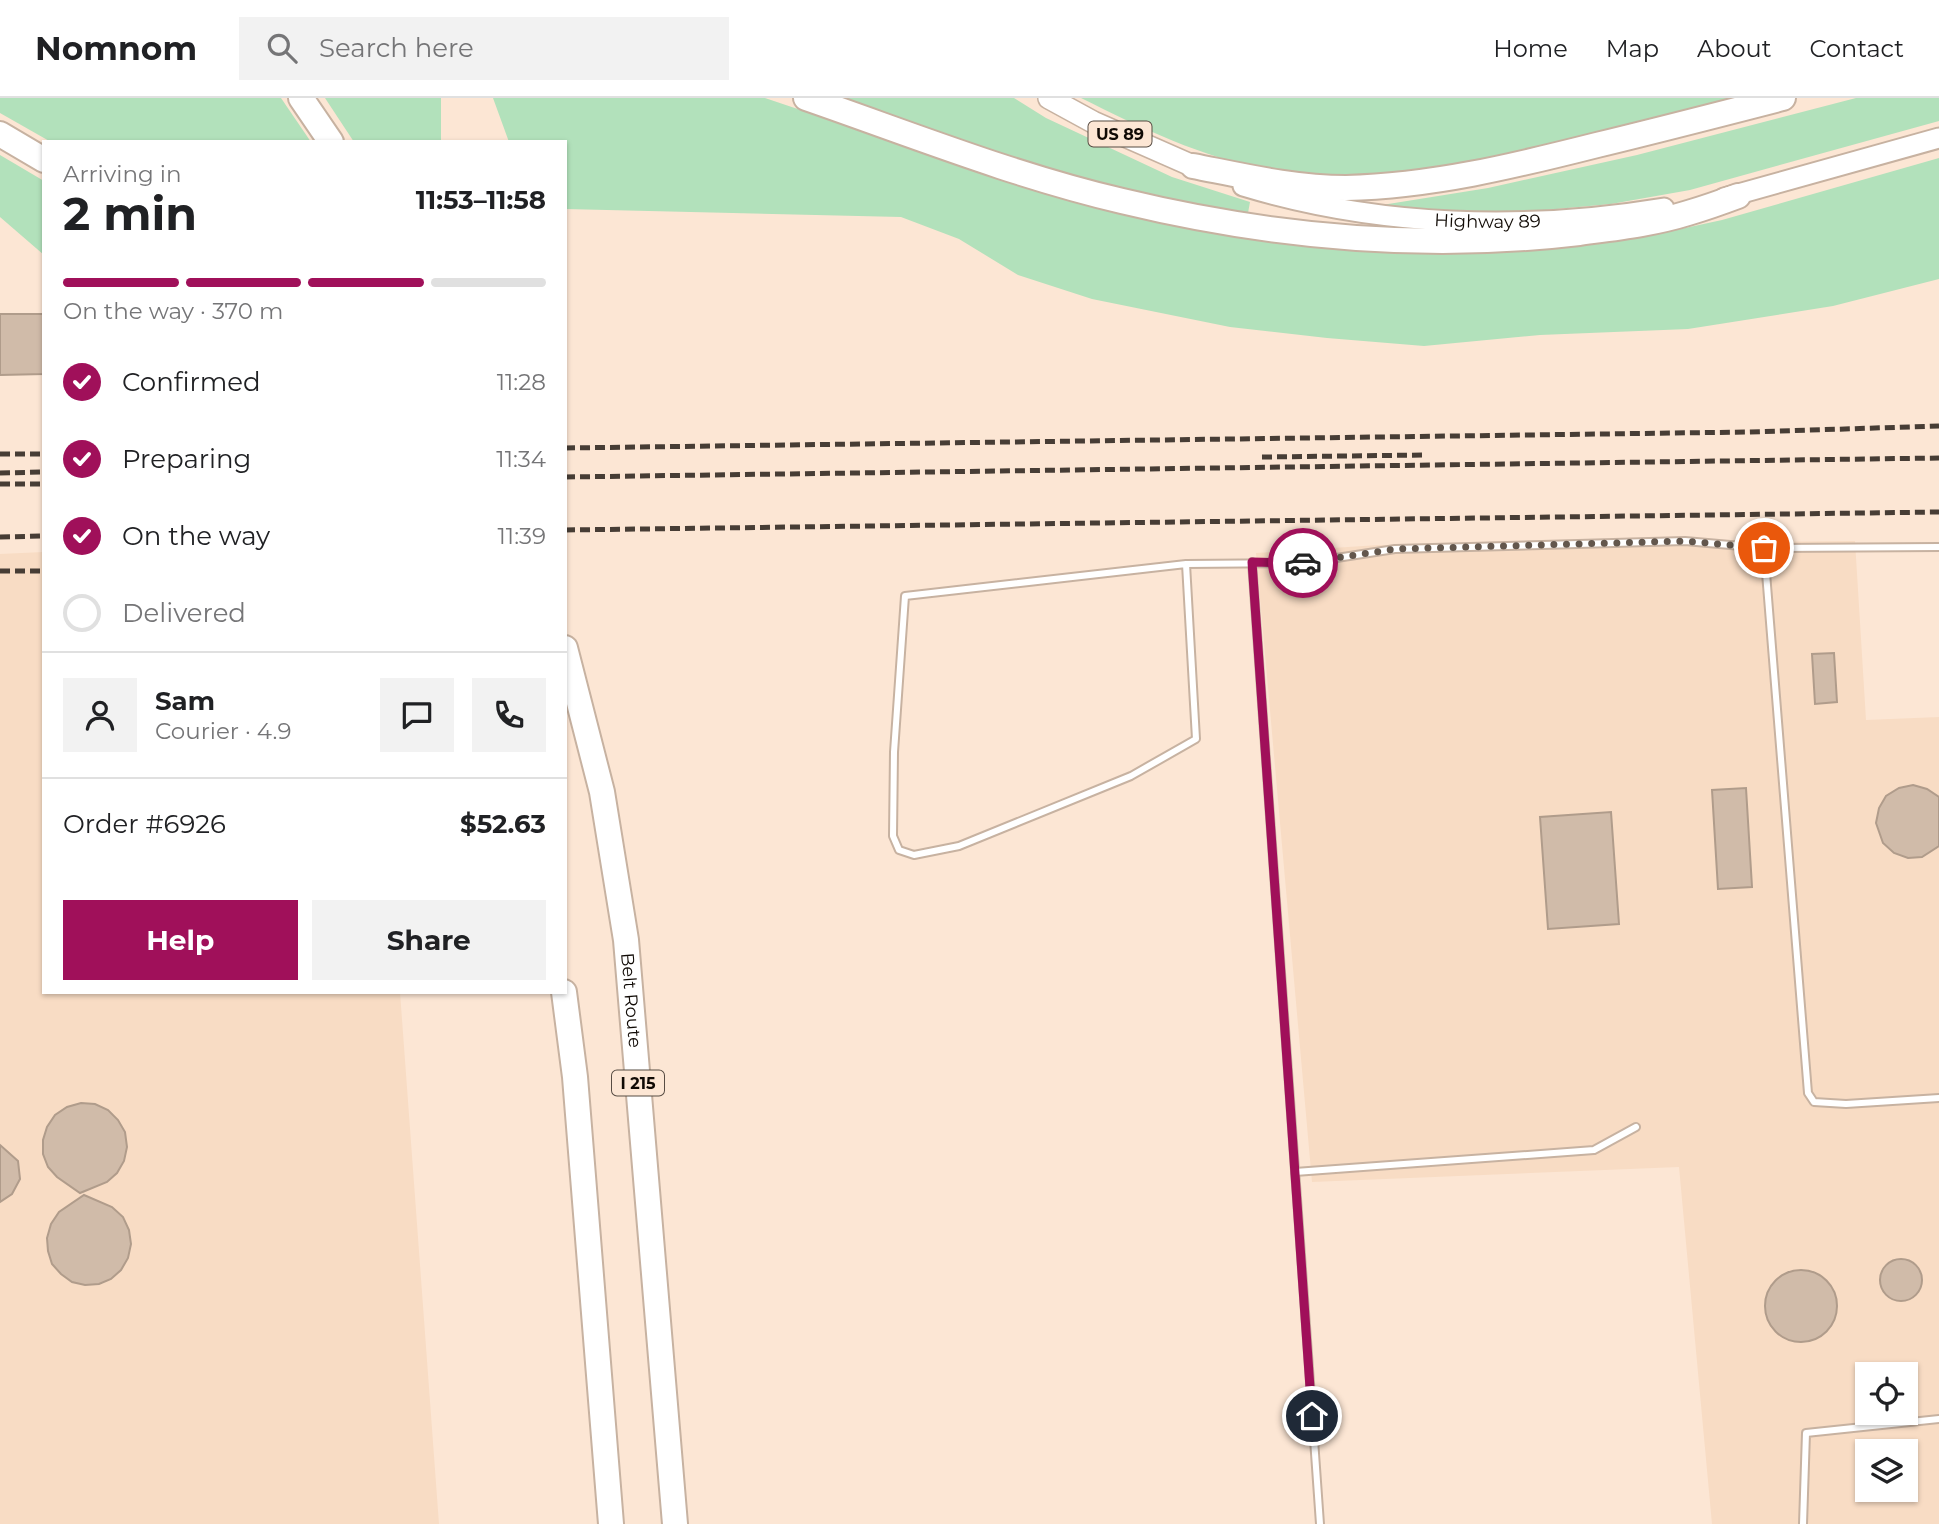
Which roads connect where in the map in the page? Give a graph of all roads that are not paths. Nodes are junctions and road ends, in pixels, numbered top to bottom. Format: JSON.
{"nodes":[{"id":1,"x":301,"y":98,"type":"edge"},
{"id":2,"x":806,"y":98,"type":"edge"},
{"id":3,"x":1049,"y":98,"type":"edge"},
{"id":4,"x":1783,"y":98,"type":"edge"},
{"id":5,"x":0,"y":134,"type":"edge"},
{"id":6,"x":1939,"y":138,"type":"edge"},
{"id":7,"x":330,"y":140,"type":"edge"},
{"id":8,"x":42,"y":159,"type":"edge"},
{"id":9,"x":1193,"y":166,"type":"junction"},
{"id":10,"x":1738,"y":196,"type":"junction"},
{"id":11,"x":1939,"y":547,"type":"edge"},
{"id":12,"x":1764,"y":548,"type":"junction"},
{"id":13,"x":1252,"y":562,"type":"junction"},
{"id":14,"x":1186,"y":564,"type":"junction"},
{"id":15,"x":567,"y":656,"type":"edge"},
{"id":16,"x":564,"y":994,"type":"edge"},
{"id":17,"x":1939,"y":1098,"type":"edge"},
{"id":18,"x":1636,"y":1128,"type":"dead end"},
{"id":19,"x":1295,"y":1172,"type":"junction"},
{"id":20,"x":1939,"y":1419,"type":"edge"},
{"id":21,"x":611,"y":1524,"type":"edge"},
{"id":22,"x":675,"y":1524,"type":"edge"},
{"id":23,"x":1320,"y":1524,"type":"edge"},
{"id":24,"x":1803,"y":1524,"type":"edge"}],
"edges":[{"from":1,"to":7,"type":"highway"},
{"from":2,"to":10,"type":"highway"},
{"from":3,"to":9,"type":"main road","name":"Highway 89","number":"US 89"},
{"from":4,"to":9,"type":"highway"},
{"from":5,"to":8,"type":"highway"},
{"from":6,"to":10,"type":"main road","name":"Highway 89","number":"US 89"},
{"from":9,"to":10,"type":"main road","name":"Highway 89","number":"US 89"},
{"from":11,"to":12,"type":"lane"},
{"from":12,"to":13,"type":"lane"},
{"from":12,"to":17,"type":"lane"},
{"from":13,"to":14,"type":"lane"},
{"from":13,"to":19,"type":"lane"},
{"from":14,"to":14,"type":"lane"},
{"from":15,"to":22,"type":"highway","name":"Belt Route","number":"I 215"},
{"from":16,"to":21,"type":"highway"},
{"from":18,"to":19,"type":"lane"},
{"from":19,"to":23,"type":"lane"},
{"from":20,"to":24,"type":"lane"}]}
